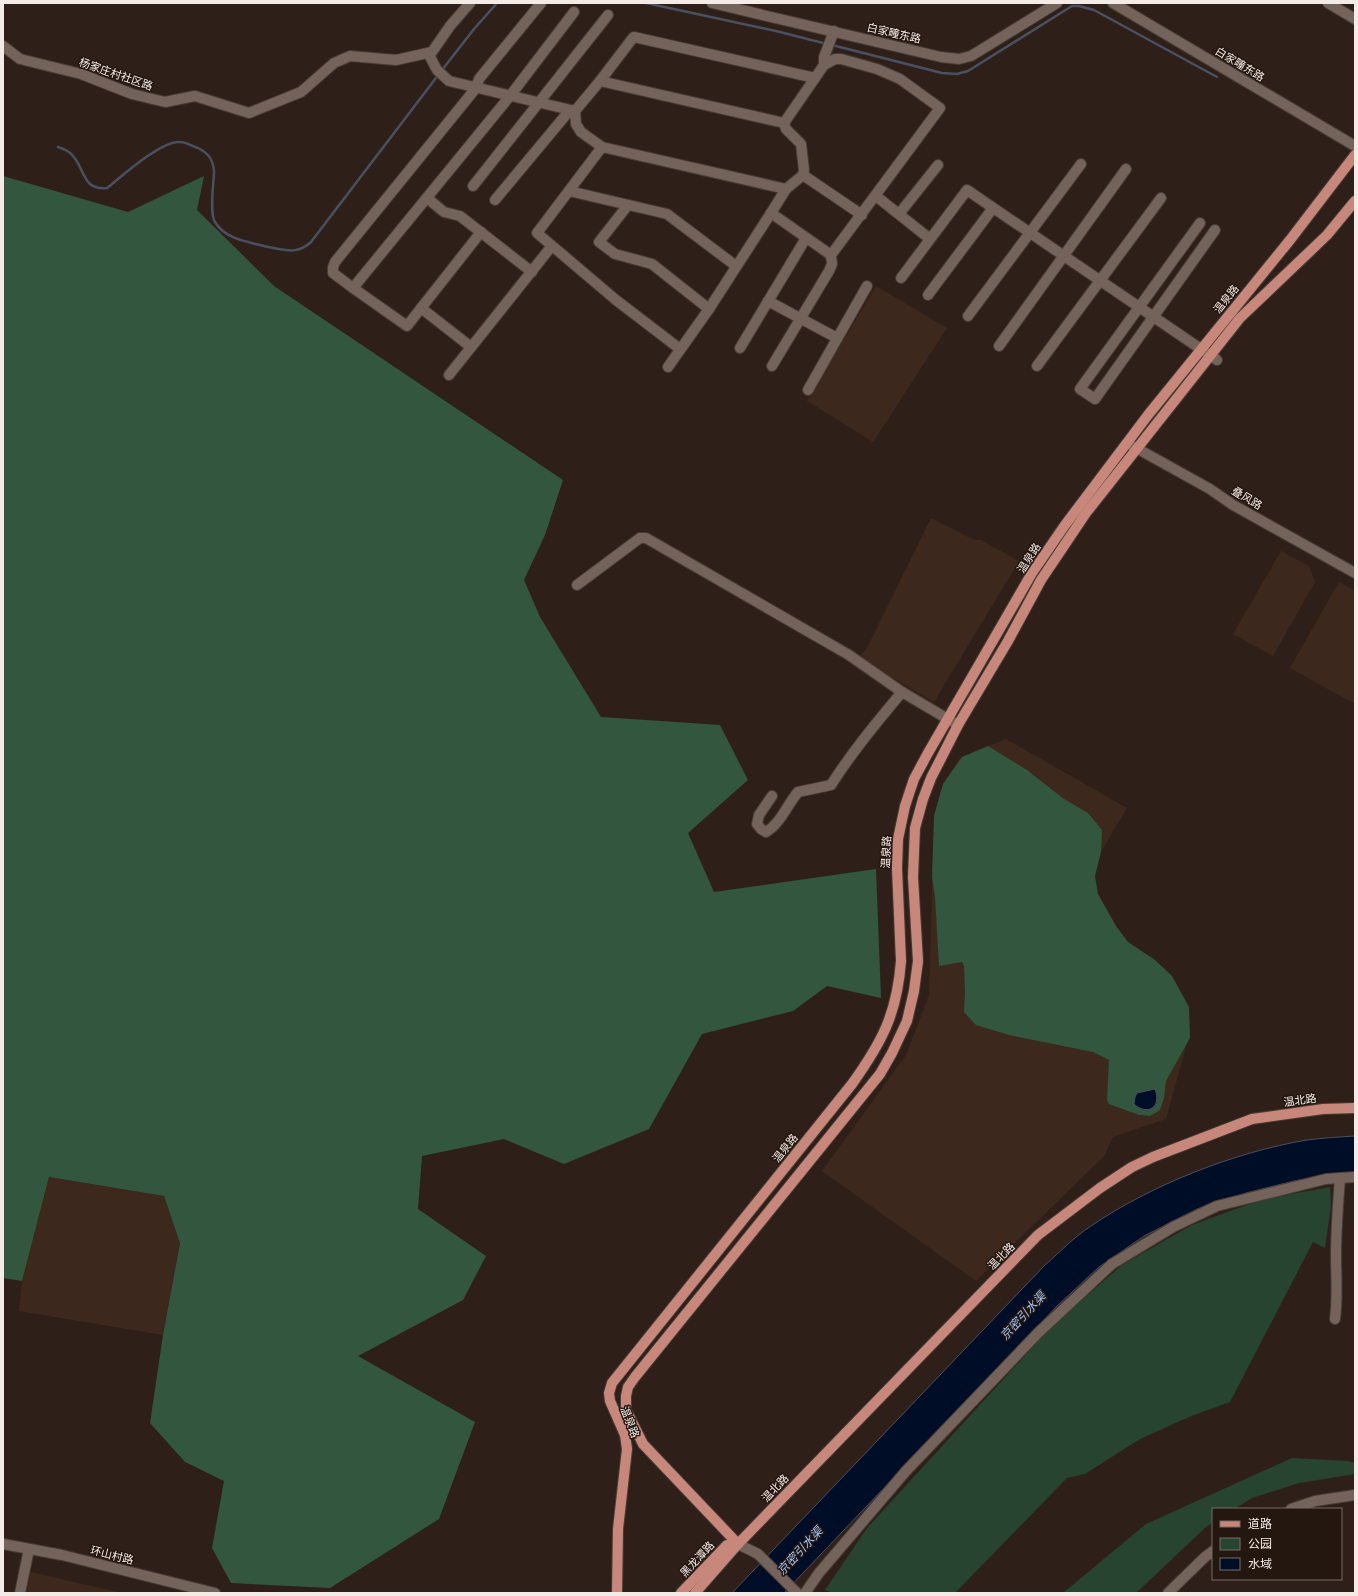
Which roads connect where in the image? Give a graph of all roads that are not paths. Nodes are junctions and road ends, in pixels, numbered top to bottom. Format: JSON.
{"nodes":[{"id":1,"x":470,"y":3,"type":"edge"},
{"id":2,"x":541,"y":3,"type":"edge"},
{"id":3,"x":712,"y":3,"type":"edge"},
{"id":4,"x":1057,"y":3,"type":"edge"},
{"id":5,"x":1113,"y":3,"type":"edge"},
{"id":6,"x":1328,"y":3,"type":"edge"},
{"id":7,"x":574,"y":12,"type":"dead end"},
{"id":8,"x":608,"y":15,"type":"dead end"},
{"id":9,"x":1355,"y":19,"type":"edge"},
{"id":10,"x":830,"y":40,"type":"junction"},
{"id":11,"x":3,"y":46,"type":"edge"},
{"id":12,"x":428,"y":53,"type":"junction"},
{"id":13,"x":824,"y":65,"type":"junction"},
{"id":14,"x":815,"y":78,"type":"junction"},
{"id":15,"x":600,"y":81,"type":"junction"},
{"id":16,"x":476,"y":88,"type":"junction"},
{"id":17,"x":510,"y":96,"type":"junction"},
{"id":18,"x":540,"y":103,"type":"junction"},
{"id":19,"x":572,"y":111,"type":"junction"},
{"id":20,"x":784,"y":123,"type":"junction"},
{"id":21,"x":1355,"y":146,"type":"edge"},
{"id":22,"x":602,"y":147,"type":"junction"},
{"id":23,"x":1355,"y":155,"type":"edge"},
{"id":24,"x":1081,"y":164,"type":"dead end"},
{"id":25,"x":938,"y":166,"type":"dead end"},
{"id":26,"x":1126,"y":169,"type":"dead end"},
{"id":27,"x":803,"y":175,"type":"junction"},
{"id":28,"x":473,"y":186,"type":"dead end"},
{"id":29,"x":786,"y":189,"type":"junction"},
{"id":30,"x":569,"y":191,"type":"junction"},
{"id":31,"x":876,"y":196,"type":"junction"},
{"id":32,"x":427,"y":198,"type":"junction"},
{"id":33,"x":1161,"y":198,"type":"dead end"},
{"id":34,"x":495,"y":200,"type":"dead end"},
{"id":35,"x":1355,"y":201,"type":"edge"},
{"id":36,"x":628,"y":205,"type":"junction"},
{"id":37,"x":993,"y":208,"type":"junction"},
{"id":38,"x":771,"y":213,"type":"junction"},
{"id":39,"x":899,"y":214,"type":"junction"},
{"id":40,"x":862,"y":215,"type":"junction"},
{"id":41,"x":1200,"y":223,"type":"dead end"},
{"id":42,"x":1215,"y":230,"type":"dead end"},
{"id":43,"x":481,"y":232,"type":"junction"},
{"id":44,"x":1030,"y":233,"type":"junction"},
{"id":45,"x":806,"y":238,"type":"junction"},
{"id":46,"x":930,"y":239,"type":"junction"},
{"id":47,"x":551,"y":247,"type":"junction"},
{"id":48,"x":831,"y":255,"type":"junction"},
{"id":49,"x":1064,"y":256,"type":"junction"},
{"id":50,"x":736,"y":266,"type":"junction"},
{"id":51,"x":532,"y":272,"type":"junction"},
{"id":52,"x":901,"y":278,"type":"dead end"},
{"id":53,"x":1100,"y":281,"type":"junction"},
{"id":54,"x":867,"y":286,"type":"dead end"},
{"id":55,"x":353,"y":288,"type":"junction"},
{"id":56,"x":928,"y":295,"type":"dead end"},
{"id":57,"x":768,"y":301,"type":"junction"},
{"id":58,"x":1139,"y":307,"type":"junction"},
{"id":59,"x":421,"y":308,"type":"junction"},
{"id":60,"x":709,"y":309,"type":"junction"},
{"id":61,"x":968,"y":316,"type":"dead end"},
{"id":62,"x":1153,"y":317,"type":"junction"},
{"id":63,"x":801,"y":318,"type":"junction"},
{"id":64,"x":837,"y":338,"type":"junction"},
{"id":65,"x":999,"y":346,"type":"dead end"},
{"id":66,"x":471,"y":347,"type":"junction"},
{"id":67,"x":740,"y":348,"type":"dead end"},
{"id":68,"x":680,"y":349,"type":"junction"},
{"id":69,"x":1201,"y":349,"type":"junction"},
{"id":70,"x":1214,"y":358,"type":"junction"},
{"id":71,"x":668,"y":366,"type":"dead end"},
{"id":72,"x":772,"y":366,"type":"dead end"},
{"id":73,"x":1037,"y":366,"type":"dead end"},
{"id":74,"x":449,"y":375,"type":"dead end"},
{"id":75,"x":808,"y":390,"type":"dead end"},
{"id":76,"x":1127,"y":443,"type":"junction"},
{"id":77,"x":1136,"y":448,"type":"junction"},
{"id":78,"x":1355,"y":573,"type":"edge"},
{"id":79,"x":577,"y":585,"type":"dead end"},
{"id":80,"x":902,"y":692,"type":"junction"},
{"id":81,"x":948,"y":719,"type":"junction"},
{"id":82,"x":958,"y":725,"type":"junction"},
{"id":83,"x":772,"y":796,"type":"dead end"},
{"id":84,"x":1355,"y":1108,"type":"edge"},
{"id":85,"x":1355,"y":1177,"type":"edge"},
{"id":86,"x":1340,"y":1178,"type":"junction"},
{"id":87,"x":1335,"y":1319,"type":"dead end"},
{"id":88,"x":622,"y":1369,"type":"junction"},
{"id":89,"x":635,"y":1377,"type":"junction"},
{"id":90,"x":1355,"y":1495,"type":"edge"},
{"id":91,"x":1294,"y":1508,"type":"edge"},
{"id":92,"x":3,"y":1544,"type":"edge"},
{"id":93,"x":738,"y":1544,"type":"junction"},
{"id":94,"x":29,"y":1549,"type":"junction"},
{"id":95,"x":1212,"y":1552,"type":"edge"},
{"id":96,"x":20,"y":1593,"type":"edge"},
{"id":97,"x":215,"y":1593,"type":"edge"},
{"id":98,"x":617,"y":1593,"type":"edge"},
{"id":99,"x":681,"y":1593,"type":"edge"},
{"id":100,"x":695,"y":1593,"type":"edge"},
{"id":101,"x":797,"y":1593,"type":"edge"},
{"id":102,"x":805,"y":1593,"type":"edge"},
{"id":103,"x":1168,"y":1593,"type":"edge"}],
"edges":[{"from":1,"to":12,"type":"street"},
{"from":2,"to":16,"type":"street"},
{"from":3,"to":10,"type":"street","name":"白家疃东路"},
{"from":4,"to":10,"type":"street","name":"白家疃东路"},
{"from":5,"to":21,"type":"street","name":"白家疃东路"},
{"from":6,"to":9,"type":"street"},
{"from":7,"to":17,"type":"street"},
{"from":8,"to":18,"type":"street"},
{"from":10,"to":13,"type":"street"},
{"from":11,"to":12,"type":"street","name":"杨家庄村社区路"},
{"from":12,"to":16,"type":"street"},
{"from":13,"to":14,"type":"street"},
{"from":13,"to":31,"type":"street"},
{"from":14,"to":15,"type":"street"},
{"from":14,"to":20,"type":"street"},
{"from":15,"to":19,"type":"street"},
{"from":15,"to":20,"type":"street"},
{"from":16,"to":17,"type":"street"},
{"from":16,"to":55,"type":"street"},
{"from":17,"to":18,"type":"street"},
{"from":17,"to":32,"type":"street"},
{"from":18,"to":19,"type":"street"},
{"from":18,"to":28,"type":"street"},
{"from":19,"to":22,"type":"street"},
{"from":19,"to":34,"type":"street"},
{"from":20,"to":27,"type":"street"},
{"from":22,"to":29,"type":"street"},
{"from":22,"to":30,"type":"street"},
{"from":23,"to":69,"type":"main road","name":"温泉路"},
{"from":24,"to":44,"type":"street"},
{"from":25,"to":39,"type":"street"},
{"from":26,"to":49,"type":"street"},
{"from":27,"to":29,"type":"street"},
{"from":27,"to":40,"type":"street"},
{"from":29,"to":38,"type":"street"},
{"from":30,"to":36,"type":"street"},
{"from":30,"to":47,"type":"street"},
{"from":31,"to":39,"type":"street"},
{"from":31,"to":40,"type":"street"},
{"from":32,"to":43,"type":"street"},
{"from":32,"to":55,"type":"street"},
{"from":33,"to":53,"type":"street"},
{"from":35,"to":70,"type":"main road","name":"温泉路"},
{"from":36,"to":50,"type":"street"},
{"from":36,"to":60,"type":"street"},
{"from":37,"to":44,"type":"street"},
{"from":37,"to":46,"type":"street"},
{"from":37,"to":56,"type":"street"},
{"from":38,"to":45,"type":"street"},
{"from":38,"to":50,"type":"street"},
{"from":39,"to":46,"type":"street"},
{"from":40,"to":48,"type":"street"},
{"from":41,"to":58,"type":"street"},
{"from":42,"to":62,"type":"street"},
{"from":43,"to":51,"type":"street"},
{"from":43,"to":59,"type":"street"},
{"from":44,"to":49,"type":"street"},
{"from":44,"to":61,"type":"street"},
{"from":45,"to":48,"type":"street"},
{"from":45,"to":57,"type":"street"},
{"from":46,"to":52,"type":"street"},
{"from":47,"to":51,"type":"street"},
{"from":47,"to":68,"type":"street"},
{"from":48,"to":63,"type":"street"},
{"from":49,"to":53,"type":"street"},
{"from":49,"to":65,"type":"street"},
{"from":50,"to":60,"type":"street"},
{"from":51,"to":66,"type":"street"},
{"from":53,"to":58,"type":"street"},
{"from":53,"to":73,"type":"street"},
{"from":54,"to":64,"type":"street"},
{"from":55,"to":59,"type":"street"},
{"from":57,"to":63,"type":"street"},
{"from":57,"to":67,"type":"street"},
{"from":58,"to":62,"type":"street"},
{"from":58,"to":62,"type":"street"},
{"from":59,"to":66,"type":"street"},
{"from":60,"to":68,"type":"street"},
{"from":62,"to":69,"type":"street"},
{"from":63,"to":64,"type":"street"},
{"from":63,"to":72,"type":"street"},
{"from":64,"to":75,"type":"street"},
{"from":66,"to":74,"type":"street"},
{"from":68,"to":71,"type":"street"},
{"from":69,"to":70,"type":"street"},
{"from":69,"to":76,"type":"main road","name":"温泉路"},
{"from":70,"to":77,"type":"main road","name":"温泉路"},
{"from":76,"to":77,"type":"street","name":"叠风路"},
{"from":76,"to":81,"type":"main road","name":"温泉路"},
{"from":77,"to":78,"type":"street","name":"叠风路"},
{"from":77,"to":82,"type":"main road","name":"温泉路"},
{"from":79,"to":80,"type":"street"},
{"from":80,"to":81,"type":"street"},
{"from":80,"to":83,"type":"street"},
{"from":81,"to":82,"type":"street"},
{"from":81,"to":88,"type":"main road","name":"温泉路"},
{"from":82,"to":89,"type":"main road","name":"温泉路"},
{"from":84,"to":93,"type":"main road","name":"温北路"},
{"from":85,"to":86,"type":"street"},
{"from":86,"to":87,"type":"street"},
{"from":86,"to":102,"type":"street"},
{"from":88,"to":89,"type":"main road"},
{"from":88,"to":98,"type":"main road","name":"温泉路"},
{"from":89,"to":93,"type":"main road","name":"温泉路"},
{"from":90,"to":91,"type":"street"},
{"from":92,"to":94,"type":"street","name":"环山村路"},
{"from":93,"to":99,"type":"main road","name":"黑龙潭路"},
{"from":93,"to":100,"type":"main road","name":"黑龙潭路"},
{"from":93,"to":101,"type":"street"},
{"from":94,"to":96,"type":"street"},
{"from":94,"to":97,"type":"street","name":"环山村路"},
{"from":95,"to":103,"type":"street"}]}
